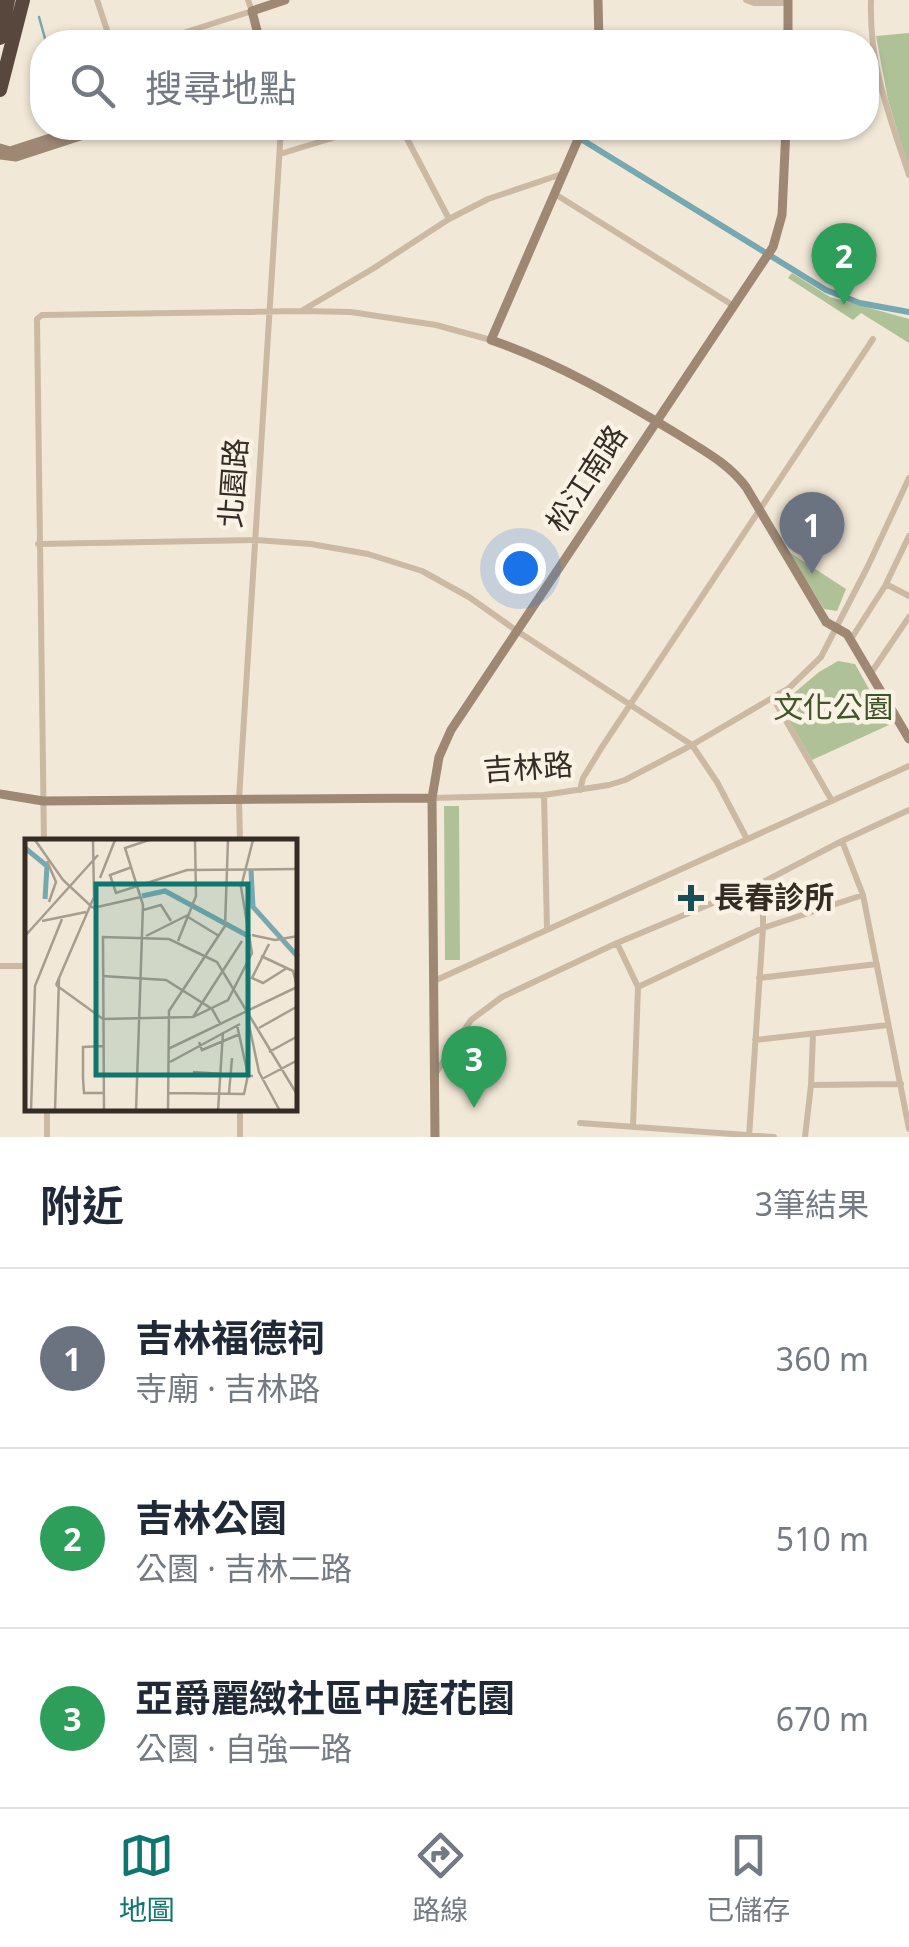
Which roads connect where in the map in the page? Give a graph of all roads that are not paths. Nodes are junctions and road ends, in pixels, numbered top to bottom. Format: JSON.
{"nodes":[{"id":1,"x":11,"y":0,"type":"edge"},
{"id":2,"x":97,"y":0,"type":"edge"},
{"id":3,"x":286,"y":0,"type":"edge"},
{"id":4,"x":598,"y":0,"type":"edge"},
{"id":5,"x":746,"y":0,"type":"edge"},
{"id":6,"x":871,"y":0,"type":"edge"},
{"id":7,"x":788,"y":2,"type":"edge"},
{"id":8,"x":250,"y":6,"type":"edge"},
{"id":9,"x":0,"y":12,"type":"edge"},
{"id":10,"x":107,"y":30,"type":"edge"},
{"id":11,"x":187,"y":30,"type":"edge"},
{"id":12,"x":599,"y":30,"type":"edge"},
{"id":13,"x":788,"y":30,"type":"edge"},
{"id":14,"x":872,"y":30,"type":"edge"},
{"id":15,"x":6,"y":38,"type":"edge"},
{"id":16,"x":0,"y":58,"type":"edge"},
{"id":17,"x":879,"y":84,"type":"edge"},
{"id":18,"x":0,"y":90,"type":"edge"},
{"id":19,"x":42,"y":140,"type":"edge"},
{"id":20,"x":67,"y":140,"type":"edge"},
{"id":21,"x":281,"y":140,"type":"edge"},
{"id":22,"x":326,"y":140,"type":"edge"},
{"id":23,"x":409,"y":140,"type":"edge"},
{"id":24,"x":577,"y":140,"type":"edge"},
{"id":25,"x":785,"y":140,"type":"edge"},
{"id":26,"x":0,"y":152,"type":"edge"},
{"id":27,"x":280,"y":154,"type":"junction"},
{"id":28,"x":562,"y":174,"type":"junction"},
{"id":29,"x":909,"y":175,"type":"edge"},
{"id":30,"x":554,"y":194,"type":"junction"},
{"id":31,"x":449,"y":219,"type":"junction"},
{"id":32,"x":734,"y":306,"type":"junction"},
{"id":33,"x":302,"y":311,"type":"junction"},
{"id":34,"x":270,"y":312,"type":"junction"},
{"id":35,"x":873,"y":339,"type":"dead end"},
{"id":36,"x":491,"y":340,"type":"junction"},
{"id":37,"x":656,"y":420,"type":"junction"},
{"id":38,"x":909,"y":478,"type":"edge"},
{"id":39,"x":760,"y":511,"type":"junction"},
{"id":40,"x":909,"y":536,"type":"edge"},
{"id":41,"x":256,"y":540,"type":"junction"},
{"id":42,"x":38,"y":544,"type":"junction"},
{"id":43,"x":886,"y":584,"type":"junction"},
{"id":44,"x":909,"y":596,"type":"edge"},
{"id":45,"x":909,"y":617,"type":"edge"},
{"id":46,"x":837,"y":628,"type":"junction"},
{"id":47,"x":517,"y":631,"type":"junction"},
{"id":48,"x":850,"y":640,"type":"junction"},
{"id":49,"x":870,"y":674,"type":"junction"},
{"id":50,"x":773,"y":698,"type":"junction"},
{"id":51,"x":631,"y":703,"type":"junction"},
{"id":52,"x":909,"y":739,"type":"edge"},
{"id":53,"x":692,"y":745,"type":"junction"},
{"id":54,"x":909,"y":766,"type":"edge"},
{"id":55,"x":580,"y":791,"type":"junction"},
{"id":56,"x":0,"y":794,"type":"edge"},
{"id":57,"x":544,"y":795,"type":"junction"},
{"id":58,"x":432,"y":798,"type":"junction"},
{"id":59,"x":240,"y":800,"type":"junction"},
{"id":60,"x":43,"y":801,"type":"junction"},
{"id":61,"x":832,"y":801,"type":"junction"},
{"id":62,"x":908,"y":813,"type":"edge"},
{"id":63,"x":44,"y":839,"type":"edge"},
{"id":64,"x":240,"y":839,"type":"edge"},
{"id":65,"x":747,"y":839,"type":"junction"},
{"id":66,"x":842,"y":840,"type":"junction"},
{"id":67,"x":764,"y":882,"type":"junction"},
{"id":68,"x":863,"y":895,"type":"junction"},
{"id":69,"x":763,"y":928,"type":"junction"},
{"id":70,"x":546,"y":929,"type":"junction"},
{"id":71,"x":617,"y":943,"type":"junction"},
{"id":72,"x":877,"y":964,"type":"junction"},
{"id":73,"x":759,"y":978,"type":"junction"},
{"id":74,"x":434,"y":981,"type":"junction"},
{"id":75,"x":638,"y":987,"type":"junction"},
{"id":76,"x":889,"y":1025,"type":"junction"},
{"id":77,"x":813,"y":1035,"type":"junction"},
{"id":78,"x":756,"y":1040,"type":"junction"},
{"id":79,"x":436,"y":1074,"type":"junction"},
{"id":80,"x":901,"y":1084,"type":"junction"},
{"id":81,"x":811,"y":1085,"type":"junction"},
{"id":82,"x":580,"y":1123,"type":"dead end"},
{"id":83,"x":633,"y":1127,"type":"junction"},
{"id":84,"x":909,"y":1129,"type":"edge"},
{"id":85,"x":749,"y":1136,"type":"edge"},
{"id":86,"x":435,"y":1137,"type":"edge"},
{"id":87,"x":774,"y":1137,"type":"edge"},
{"id":88,"x":805,"y":1137,"type":"edge"}],
"edges":[{"from":1,"to":9,"type":"highway","bridge":true},
{"from":1,"to":15,"type":"highway"},
{"from":1,"to":16,"type":"highway"},
{"from":2,"to":10,"type":"street"},
{"from":3,"to":8,"type":"street"},
{"from":4,"to":12,"type":"street"},
{"from":5,"to":7,"type":"street"},
{"from":6,"to":14,"type":"street"},
{"from":7,"to":13,"type":"street"},
{"from":8,"to":11,"type":"street"},
{"from":15,"to":18,"type":"highway"},
{"from":17,"to":29,"type":"street"},
{"from":19,"to":26,"type":"street"},
{"from":20,"to":26,"type":"street"},
{"from":21,"to":27,"type":"street","name":"北園路"},
{"from":22,"to":27,"type":"street"},
{"from":23,"to":31,"type":"street"},
{"from":24,"to":28,"type":"street"},
{"from":25,"to":32,"type":"street","name":"松江南路"},
{"from":27,"to":34,"type":"street","name":"北園路"},
{"from":28,"to":30,"type":"street"},
{"from":28,"to":31,"type":"street"},
{"from":30,"to":32,"type":"street"},
{"from":30,"to":36,"type":"street"},
{"from":31,"to":33,"type":"street"},
{"from":32,"to":37,"type":"street","name":"松江南路"},
{"from":33,"to":34,"type":"street"},
{"from":33,"to":36,"type":"street"},
{"from":34,"to":41,"type":"street","name":"北園路"},
{"from":34,"to":42,"type":"street"},
{"from":35,"to":39,"type":"street"},
{"from":36,"to":37,"type":"street"},
{"from":37,"to":39,"type":"street"},
{"from":37,"to":47,"type":"street","name":"松江南路"},
{"from":38,"to":46,"type":"street","name":"吉林路"},
{"from":39,"to":46,"type":"street"},
{"from":39,"to":51,"type":"street"},
{"from":40,"to":43,"type":"street"},
{"from":41,"to":42,"type":"street"},
{"from":41,"to":47,"type":"street"},
{"from":41,"to":59,"type":"street","name":"北園路"},
{"from":42,"to":60,"type":"street"},
{"from":43,"to":44,"type":"street"},
{"from":43,"to":48,"type":"street"},
{"from":45,"to":49,"type":"street"},
{"from":46,"to":48,"type":"street"},
{"from":46,"to":50,"type":"street","name":"吉林路"},
{"from":47,"to":51,"type":"street"},
{"from":47,"to":58,"type":"street","name":"松江南路"},
{"from":48,"to":49,"type":"street"},
{"from":49,"to":52,"type":"street"},
{"from":50,"to":53,"type":"street","name":"吉林路"},
{"from":50,"to":61,"type":"street"},
{"from":51,"to":53,"type":"street"},
{"from":51,"to":55,"type":"street"},
{"from":53,"to":55,"type":"street","name":"吉林路"},
{"from":53,"to":65,"type":"street"},
{"from":54,"to":61,"type":"street"},
{"from":55,"to":57,"type":"street","name":"吉林路"},
{"from":56,"to":60,"type":"street","name":"吉林路"},
{"from":57,"to":58,"type":"street","name":"吉林路"},
{"from":57,"to":70,"type":"street"},
{"from":58,"to":59,"type":"street","name":"吉林路"},
{"from":58,"to":74,"type":"street","name":"松江南路"},
{"from":59,"to":60,"type":"street","name":"吉林路"},
{"from":59,"to":64,"type":"street","name":"北園路"},
{"from":60,"to":63,"type":"street"},
{"from":61,"to":65,"type":"street"},
{"from":62,"to":66,"type":"street"},
{"from":65,"to":70,"type":"street"},
{"from":66,"to":67,"type":"street"},
{"from":66,"to":68,"type":"street"},
{"from":67,"to":69,"type":"street"},
{"from":67,"to":71,"type":"street"},
{"from":68,"to":69,"type":"street"},
{"from":68,"to":72,"type":"street"},
{"from":69,"to":73,"type":"street"},
{"from":69,"to":75,"type":"street"},
{"from":70,"to":74,"type":"street"},
{"from":71,"to":75,"type":"street"},
{"from":71,"to":79,"type":"street"},
{"from":72,"to":73,"type":"street"},
{"from":72,"to":76,"type":"street"},
{"from":73,"to":78,"type":"street"},
{"from":74,"to":79,"type":"street","name":"松江南路"},
{"from":75,"to":83,"type":"street"},
{"from":76,"to":77,"type":"street"},
{"from":76,"to":80,"type":"street"},
{"from":77,"to":78,"type":"street"},
{"from":77,"to":81,"type":"street"},
{"from":78,"to":85,"type":"street"},
{"from":79,"to":86,"type":"street","name":"松江南路"},
{"from":80,"to":81,"type":"street"},
{"from":80,"to":84,"type":"street"},
{"from":81,"to":88,"type":"street"},
{"from":82,"to":83,"type":"street"},
{"from":83,"to":85,"type":"street"},
{"from":85,"to":87,"type":"street"}]}
